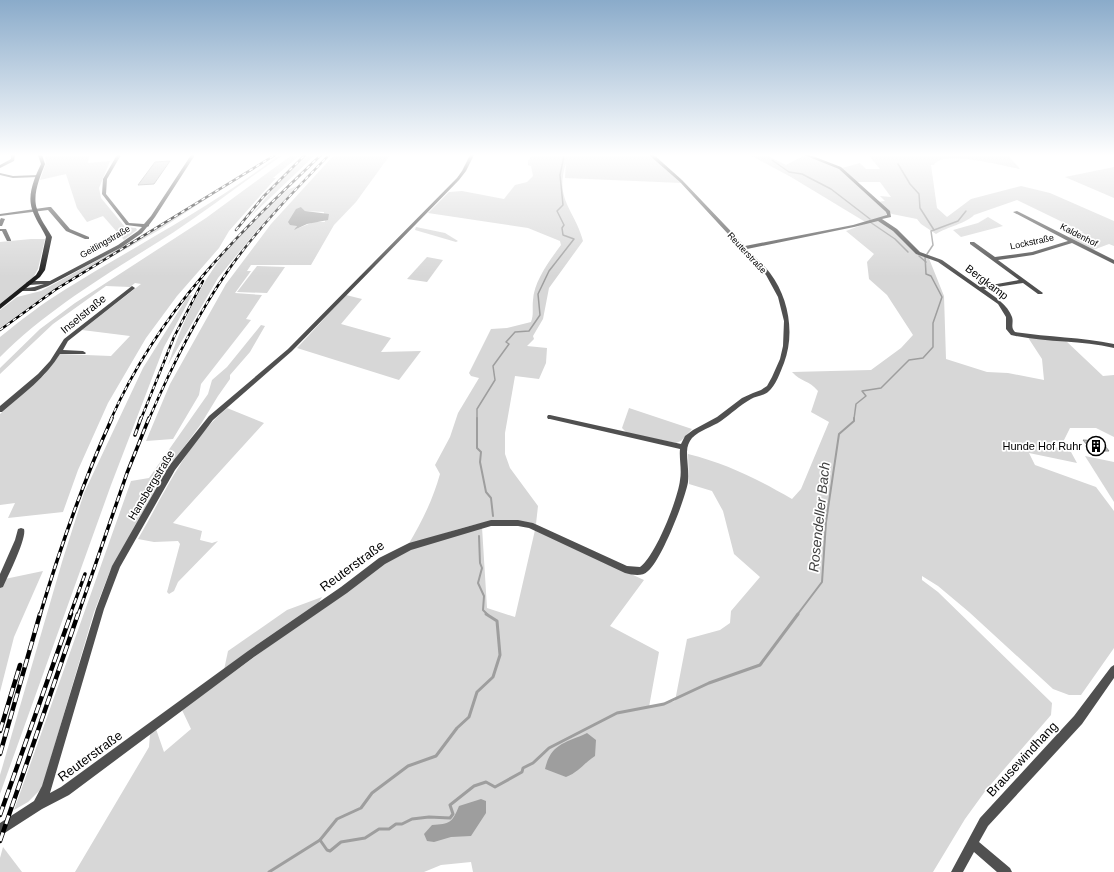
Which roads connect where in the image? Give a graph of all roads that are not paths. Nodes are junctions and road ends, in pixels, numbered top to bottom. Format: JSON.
{"nodes":[{"id":1,"x":34,"y":196,"type":"edge"},
{"id":2,"x":105,"y":196,"type":"edge"},
{"id":3,"x":167,"y":196,"type":"edge"},
{"id":4,"x":442,"y":196,"type":"edge"},
{"id":5,"x":695,"y":196,"type":"edge"},
{"id":6,"x":869,"y":196,"type":"edge"},
{"id":7,"x":34,"y":209,"type":"junction"},
{"id":8,"x":1015,"y":212,"type":"dead end"},
{"id":9,"x":2,"y":217,"type":"edge"},
{"id":10,"x":878,"y":219,"type":"junction"},
{"id":11,"x":0,"y":226,"type":"edge"},
{"id":12,"x":147,"y":226,"type":"junction"},
{"id":13,"x":0,"y":230,"type":"edge"},
{"id":14,"x":87,"y":238,"type":"dead end"},
{"id":15,"x":9,"y":240,"type":"dead end"},
{"id":16,"x":1073,"y":241,"type":"junction"},
{"id":17,"x":972,"y":243,"type":"dead end"},
{"id":18,"x":743,"y":248,"type":"junction"},
{"id":19,"x":994,"y":259,"type":"junction"},
{"id":20,"x":1114,"y":262,"type":"edge"},
{"id":21,"x":60,"y":278,"type":"junction"},
{"id":22,"x":1023,"y":281,"type":"junction"},
{"id":23,"x":29,"y":283,"type":"junction"},
{"id":24,"x":132,"y":288,"type":"dead end"},
{"id":25,"x":981,"y":288,"type":"junction"},
{"id":26,"x":21,"y":290,"type":"junction"},
{"id":27,"x":1040,"y":293,"type":"dead end"},
{"id":28,"x":0,"y":307,"type":"edge"},
{"id":29,"x":1114,"y":346,"type":"edge"},
{"id":30,"x":58,"y":352,"type":"junction"},
{"id":31,"x":83,"y":352,"type":"dead end"},
{"id":32,"x":0,"y":410,"type":"edge"},
{"id":33,"x":550,"y":417,"type":"dead end"},
{"id":34,"x":684,"y":447,"type":"junction"},
{"id":35,"x":21,"y":530,"type":"dead end"},
{"id":36,"x":0,"y":584,"type":"edge"},
{"id":37,"x":1114,"y":670,"type":"edge"},
{"id":38,"x":38,"y":805,"type":"junction"},
{"id":39,"x":0,"y":830,"type":"edge"},
{"id":40,"x":972,"y":843,"type":"junction"},
{"id":41,"x":957,"y":872,"type":"edge"},
{"id":42,"x":1006,"y":872,"type":"edge"}],
"edges":[{"from":1,"to":7,"type":"main road"},
{"from":2,"to":12,"type":"street"},
{"from":3,"to":12,"type":"street","name":"Geitlingstraße"},
{"from":4,"to":38,"type":"street","name":"Hansbergstraße"},
{"from":5,"to":18,"type":"street","name":"Reuterstraße"},
{"from":6,"to":10,"type":"street"},
{"from":7,"to":9,"type":"street"},
{"from":7,"to":14,"type":"street"},
{"from":7,"to":23,"type":"main road"},
{"from":8,"to":16,"type":"street","name":"Kaldenhof"},
{"from":9,"to":11,"type":"street"},
{"from":10,"to":18,"type":"street"},
{"from":10,"to":25,"type":"street","name":"Bergkamp"},
{"from":12,"to":21,"type":"street","name":"Geitlingstraße"},
{"from":13,"to":15,"type":"street"},
{"from":16,"to":19,"type":"street","name":"Lockstraße"},
{"from":16,"to":20,"type":"street","name":"Kaldenhof"},
{"from":17,"to":19,"type":"street","name":"Lockstraße"},
{"from":18,"to":34,"type":"street","name":"Reuterstraße"},
{"from":19,"to":22,"type":"street","name":"Lockstraße"},
{"from":21,"to":23,"type":"street","name":"Geitlingstraße"},
{"from":21,"to":26,"type":"street","name":"Geitlingstraße"},
{"from":22,"to":25,"type":"street"},
{"from":22,"to":27,"type":"street","name":"Lockstraße"},
{"from":23,"to":26,"type":"main road"},
{"from":24,"to":30,"type":"street","name":"Inselstraße"},
{"from":25,"to":29,"type":"street","name":"Bergkamp"},
{"from":26,"to":28,"type":"main road"},
{"from":30,"to":31,"type":"street"},
{"from":30,"to":32,"type":"street","name":"Inselstraße"},
{"from":33,"to":34,"type":"street"},
{"from":34,"to":38,"type":"street","name":"Reuterstraße"},
{"from":35,"to":36,"type":"street"},
{"from":37,"to":40,"type":"street","name":"Brausewindhang"},
{"from":38,"to":39,"type":"street","name":"Reuterstraße"},
{"from":40,"to":41,"type":"street","name":"Brausewindhang"},
{"from":40,"to":42,"type":"street"}]}
